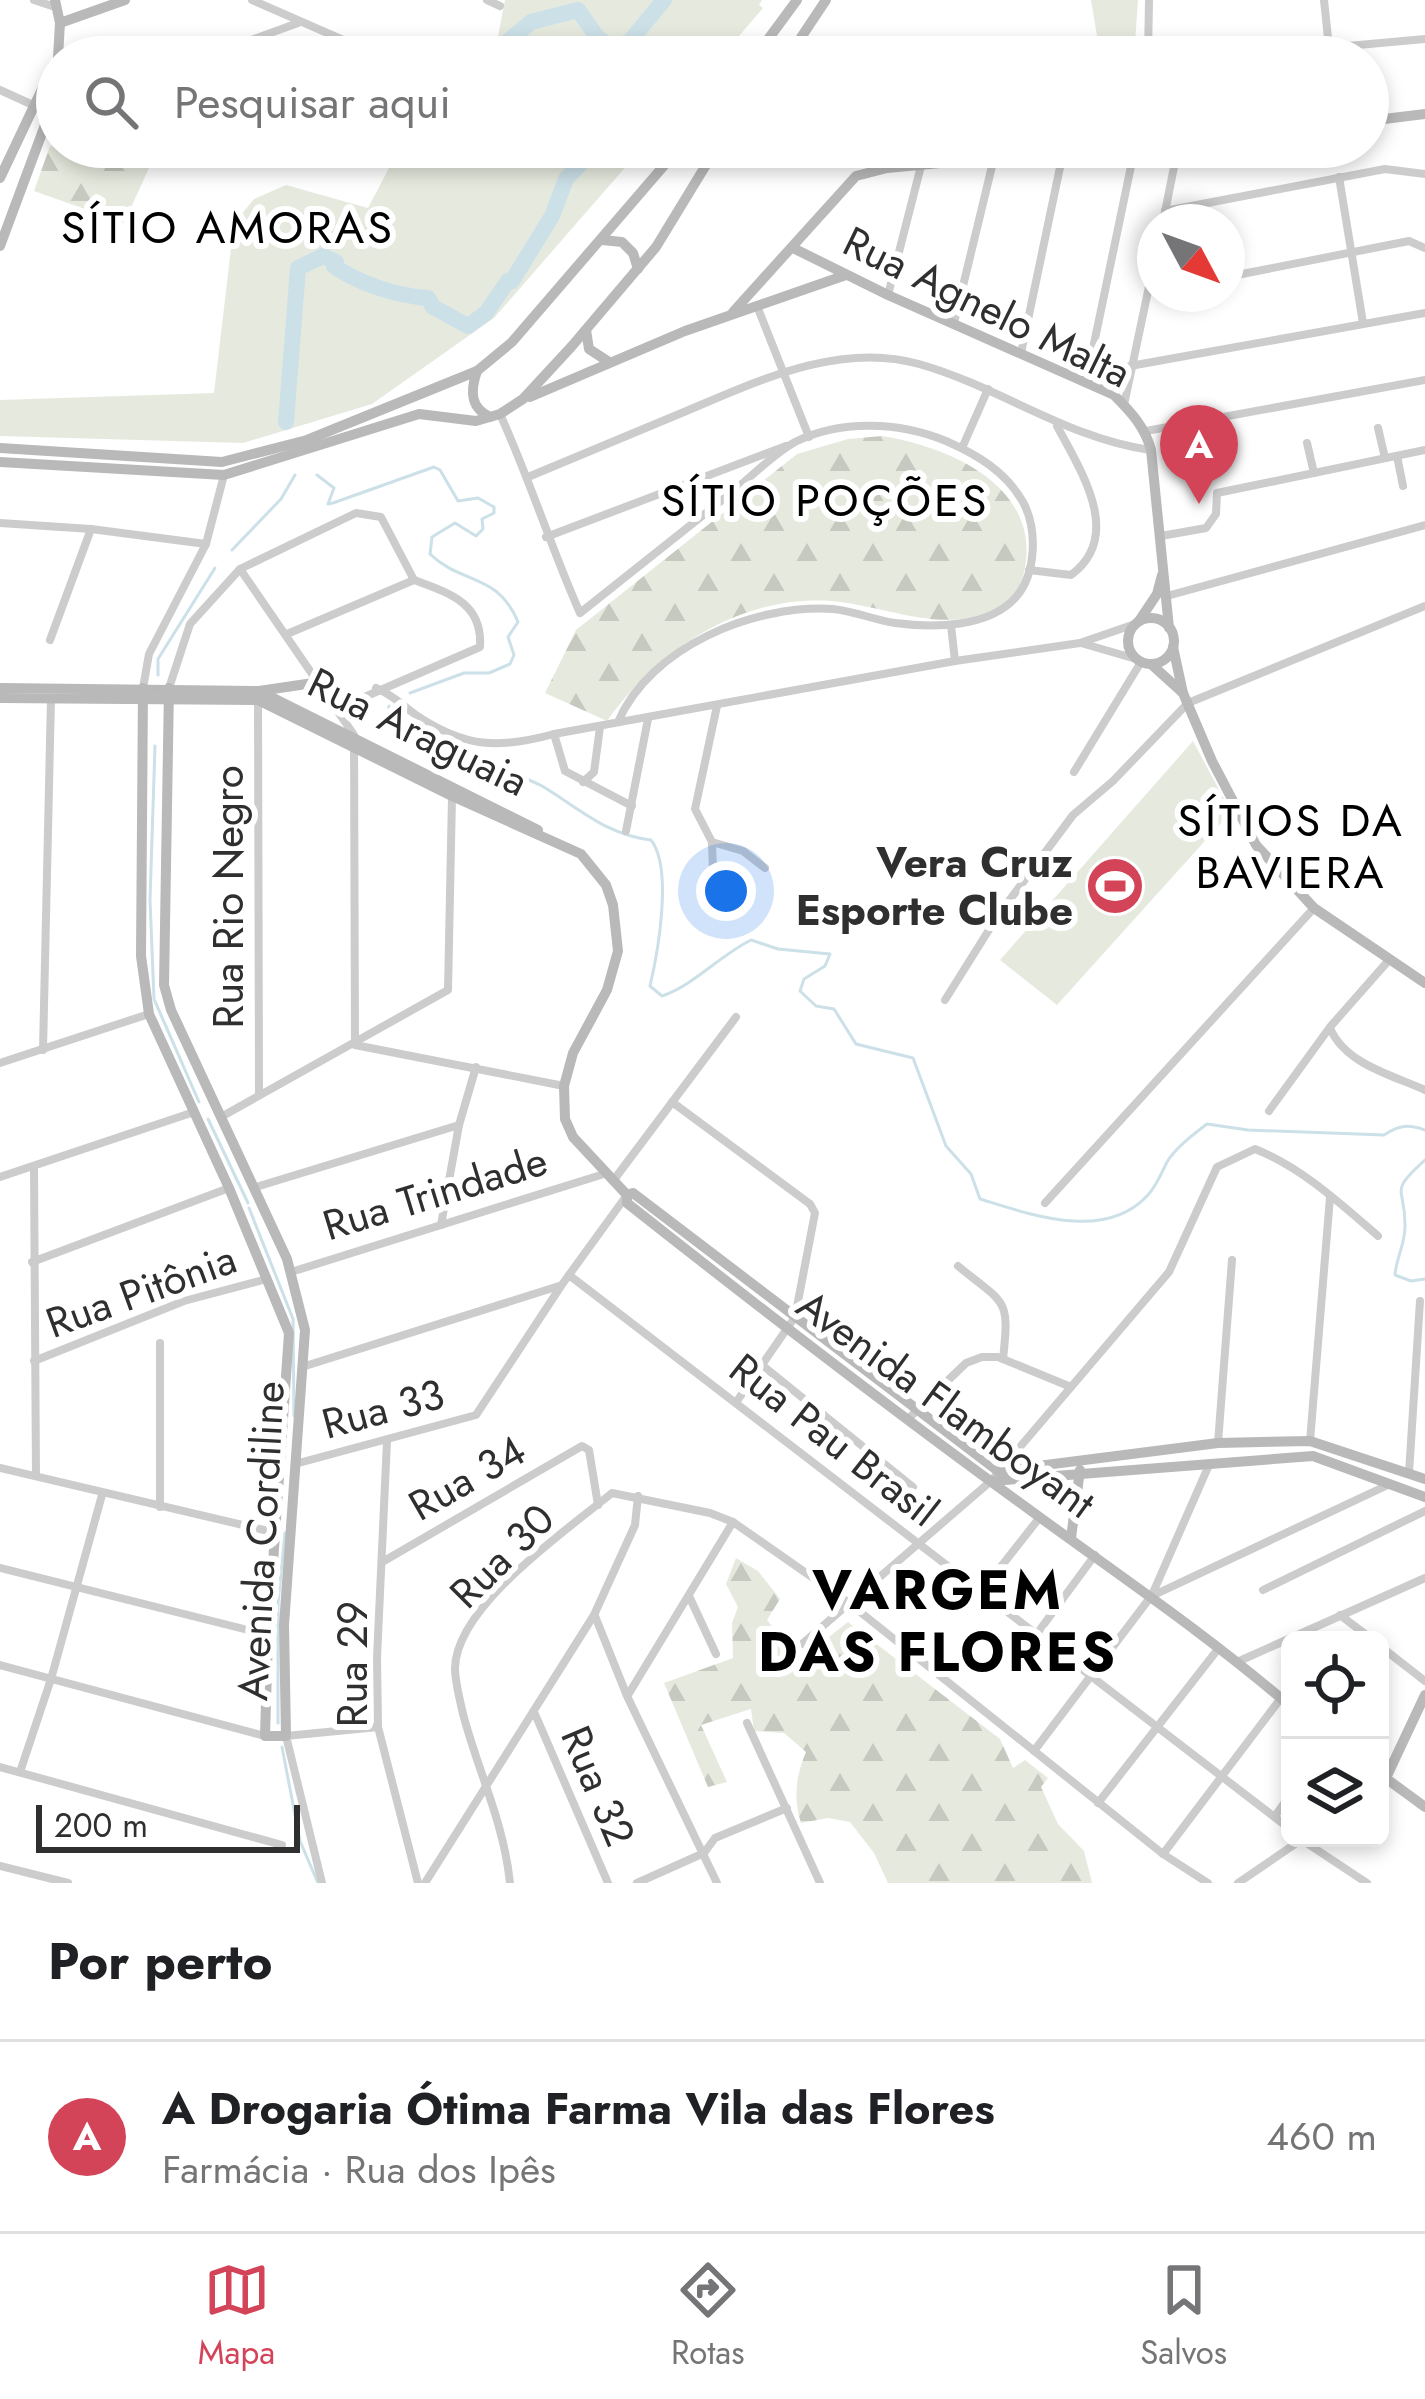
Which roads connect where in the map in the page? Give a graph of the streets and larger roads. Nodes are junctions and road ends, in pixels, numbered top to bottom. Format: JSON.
{"nodes":[{"id":1,"x":34,"y":0,"type":"edge"},
{"id":2,"x":125,"y":0,"type":"edge"},
{"id":3,"x":252,"y":0,"type":"edge"},
{"id":4,"x":487,"y":0,"type":"edge"},
{"id":5,"x":797,"y":0,"type":"edge"},
{"id":6,"x":826,"y":0,"type":"edge"},
{"id":7,"x":1149,"y":0,"type":"edge"},
{"id":8,"x":1324,"y":0,"type":"edge"},
{"id":9,"x":56,"y":4,"type":"edge"},
{"id":10,"x":500,"y":6,"type":"dead end"},
{"id":11,"x":299,"y":22,"type":"junction"},
{"id":12,"x":61,"y":23,"type":"junction"},
{"id":13,"x":60,"y":36,"type":"edge"},
{"id":14,"x":261,"y":36,"type":"edge"},
{"id":15,"x":332,"y":36,"type":"edge"},
{"id":16,"x":770,"y":36,"type":"edge"},
{"id":17,"x":806,"y":36,"type":"edge"},
{"id":18,"x":1148,"y":36,"type":"edge"},
{"id":19,"x":1328,"y":36,"type":"edge"},
{"id":20,"x":1425,"y":39,"type":"edge"},
{"id":21,"x":1389,"y":44,"type":"edge"},
{"id":22,"x":0,"y":90,"type":"edge"},
{"id":23,"x":36,"y":99,"type":"edge"},
{"id":24,"x":33,"y":105,"type":"junction"},
{"id":25,"x":36,"y":107,"type":"edge"},
{"id":26,"x":1425,"y":114,"type":"edge"},
{"id":27,"x":1389,"y":118,"type":"edge"},
{"id":28,"x":36,"y":155,"type":"edge"},
{"id":29,"x":662,"y":168,"type":"edge"},
{"id":30,"x":704,"y":168,"type":"edge"},
{"id":31,"x":896,"y":168,"type":"edge"},
{"id":32,"x":920,"y":168,"type":"edge"},
{"id":33,"x":992,"y":168,"type":"edge"},
{"id":34,"x":1060,"y":168,"type":"edge"},
{"id":35,"x":1132,"y":168,"type":"edge"},
{"id":36,"x":1174,"y":168,"type":"edge"},
{"id":37,"x":1425,"y":174,"type":"edge"},
{"id":38,"x":0,"y":178,"type":"edge"},
{"id":39,"x":1339,"y":178,"type":"junction"},
{"id":40,"x":1167,"y":204,"type":"edge"},
{"id":41,"x":1222,"y":204,"type":"edge"},
{"id":42,"x":602,"y":240,"type":"junction"},
{"id":43,"x":0,"y":246,"type":"edge"},
{"id":44,"x":793,"y":248,"type":"junction"},
{"id":45,"x":1425,"y":248,"type":"edge"},
{"id":46,"x":1351,"y":250,"type":"junction"},
{"id":47,"x":638,"y":269,"type":"junction"},
{"id":48,"x":1245,"y":273,"type":"edge"},
{"id":49,"x":846,"y":275,"type":"junction"},
{"id":50,"x":888,"y":295,"type":"junction"},
{"id":51,"x":757,"y":305,"type":"junction"},
{"id":52,"x":733,"y":312,"type":"junction"},
{"id":53,"x":1145,"y":312,"type":"edge"},
{"id":54,"x":1425,"y":313,"type":"edge"},
{"id":55,"x":954,"y":323,"type":"junction"},
{"id":56,"x":1363,"y":323,"type":"junction"},
{"id":57,"x":586,"y":330,"type":"junction"},
{"id":58,"x":1021,"y":353,"type":"junction"},
{"id":59,"x":608,"y":362,"type":"junction"},
{"id":60,"x":1130,"y":366,"type":"junction"},
{"id":61,"x":477,"y":371,"type":"junction"},
{"id":62,"x":784,"y":371,"type":"junction"},
{"id":63,"x":1425,"y":380,"type":"edge"},
{"id":64,"x":1086,"y":382,"type":"junction"},
{"id":65,"x":988,"y":389,"type":"junction"},
{"id":66,"x":519,"y":401,"type":"junction"},
{"id":67,"x":1124,"y":405,"type":"junction"},
{"id":68,"x":495,"y":416,"type":"junction"},
{"id":69,"x":1056,"y":425,"type":"junction"},
{"id":70,"x":1378,"y":428,"type":"dead end"},
{"id":71,"x":1146,"y":431,"type":"junction"},
{"id":72,"x":809,"y":437,"type":"junction"},
{"id":73,"x":793,"y":443,"type":"junction"},
{"id":74,"x":1307,"y":443,"type":"dead end"},
{"id":75,"x":311,"y":444,"type":"junction"},
{"id":76,"x":0,"y":448,"type":"edge"},
{"id":77,"x":962,"y":448,"type":"junction"},
{"id":78,"x":1151,"y":450,"type":"junction"},
{"id":79,"x":1425,"y":450,"type":"edge"},
{"id":80,"x":1397,"y":456,"type":"junction"},
{"id":81,"x":1385,"y":458,"type":"junction"},
{"id":82,"x":264,"y":459,"type":"junction"},
{"id":83,"x":0,"y":462,"type":"edge"},
{"id":84,"x":1314,"y":473,"type":"junction"},
{"id":85,"x":224,"y":475,"type":"junction"},
{"id":86,"x":528,"y":477,"type":"junction"},
{"id":87,"x":1402,"y":486,"type":"dead end"},
{"id":88,"x":0,"y":524,"type":"edge"},
{"id":89,"x":1425,"y":525,"type":"edge"},
{"id":90,"x":91,"y":530,"type":"junction"},
{"id":91,"x":1161,"y":536,"type":"junction"},
{"id":92,"x":546,"y":537,"type":"junction"},
{"id":93,"x":206,"y":544,"type":"junction"},
{"id":94,"x":1164,"y":566,"type":"junction"},
{"id":95,"x":240,"y":569,"type":"junction"},
{"id":96,"x":1029,"y":569,"type":"junction"},
{"id":97,"x":414,"y":580,"type":"junction"},
{"id":98,"x":1167,"y":596,"type":"junction"},
{"id":99,"x":1151,"y":604,"type":"junction"},
{"id":100,"x":1425,"y":606,"type":"edge"},
{"id":101,"x":1137,"y":622,"type":"junction"},
{"id":102,"x":951,"y":625,"type":"junction"},
{"id":103,"x":1169,"y":628,"type":"junction"},
{"id":104,"x":287,"y":634,"type":"junction"},
{"id":105,"x":50,"y":640,"type":"dead end"},
{"id":106,"x":1080,"y":643,"type":"junction"},
{"id":107,"x":1173,"y":647,"type":"junction"},
{"id":108,"x":955,"y":661,"type":"junction"},
{"id":109,"x":1143,"y":662,"type":"junction"},
{"id":110,"x":320,"y":682,"type":"junction"},
{"id":111,"x":0,"y":688,"type":"edge"},
{"id":112,"x":376,"y":688,"type":"junction"},
{"id":113,"x":143,"y":694,"type":"junction"},
{"id":114,"x":168,"y":694,"type":"junction"},
{"id":115,"x":258,"y":695,"type":"junction"},
{"id":116,"x":0,"y":698,"type":"edge"},
{"id":117,"x":51,"y":698,"type":"junction"},
{"id":118,"x":1185,"y":698,"type":"junction"},
{"id":119,"x":717,"y":706,"type":"junction"},
{"id":120,"x":338,"y":708,"type":"junction"},
{"id":121,"x":648,"y":719,"type":"junction"},
{"id":122,"x":618,"y":722,"type":"junction"},
{"id":123,"x":601,"y":727,"type":"junction"},
{"id":124,"x":554,"y":734,"type":"junction"},
{"id":125,"x":355,"y":741,"type":"junction"},
{"id":126,"x":1074,"y":772,"type":"dead end"},
{"id":127,"x":583,"y":782,"type":"junction"},
{"id":128,"x":452,"y":796,"type":"junction"},
{"id":129,"x":632,"y":806,"type":"junction"},
{"id":130,"x":626,"y":831,"type":"dead end"},
{"id":131,"x":545,"y":835,"type":"junction"},
{"id":132,"x":712,"y":842,"type":"junction"},
{"id":133,"x":765,"y":868,"type":"dead end"},
{"id":134,"x":713,"y":872,"type":"dead end"},
{"id":135,"x":1314,"y":908,"type":"junction"},
{"id":136,"x":1389,"y":960,"type":"junction"},
{"id":137,"x":1425,"y":982,"type":"edge"},
{"id":138,"x":945,"y":1000,"type":"dead end"},
{"id":139,"x":149,"y":1014,"type":"junction"},
{"id":140,"x":736,"y":1017,"type":"dead end"},
{"id":141,"x":1330,"y":1027,"type":"junction"},
{"id":142,"x":355,"y":1045,"type":"junction"},
{"id":143,"x":43,"y":1051,"type":"junction"},
{"id":144,"x":0,"y":1063,"type":"edge"},
{"id":145,"x":476,"y":1067,"type":"junction"},
{"id":146,"x":564,"y":1086,"type":"junction"},
{"id":147,"x":1425,"y":1090,"type":"edge"},
{"id":148,"x":259,"y":1094,"type":"junction"},
{"id":149,"x":673,"y":1102,"type":"junction"},
{"id":150,"x":1269,"y":1112,"type":"dead end"},
{"id":151,"x":191,"y":1113,"type":"junction"},
{"id":152,"x":221,"y":1117,"type":"junction"},
{"id":153,"x":459,"y":1125,"type":"junction"},
{"id":154,"x":34,"y":1168,"type":"junction"},
{"id":155,"x":0,"y":1177,"type":"edge"},
{"id":156,"x":608,"y":1178,"type":"junction"},
{"id":157,"x":256,"y":1187,"type":"junction"},
{"id":158,"x":229,"y":1188,"type":"junction"},
{"id":159,"x":627,"y":1195,"type":"junction"},
{"id":160,"x":1330,"y":1196,"type":"junction"},
{"id":161,"x":1045,"y":1203,"type":"dead end"},
{"id":162,"x":441,"y":1226,"type":"junction"},
{"id":163,"x":1378,"y":1236,"type":"dead end"},
{"id":164,"x":1232,"y":1260,"type":"dead end"},
{"id":165,"x":32,"y":1262,"type":"junction"},
{"id":166,"x":958,"y":1266,"type":"dead end"},
{"id":167,"x":289,"y":1273,"type":"junction"},
{"id":168,"x":569,"y":1275,"type":"junction"},
{"id":169,"x":270,"y":1278,"type":"junction"},
{"id":170,"x":561,"y":1286,"type":"junction"},
{"id":171,"x":1420,"y":1301,"type":"dead end"},
{"id":172,"x":795,"y":1317,"type":"junction"},
{"id":173,"x":788,"y":1330,"type":"junction"},
{"id":174,"x":160,"y":1343,"type":"dead end"},
{"id":175,"x":1003,"y":1359,"type":"junction"},
{"id":176,"x":34,"y":1361,"type":"junction"},
{"id":177,"x":762,"y":1365,"type":"junction"},
{"id":178,"x":302,"y":1367,"type":"junction"},
{"id":179,"x":1071,"y":1387,"type":"junction"},
{"id":180,"x":736,"y":1401,"type":"junction"},
{"id":181,"x":918,"y":1409,"type":"junction"},
{"id":182,"x":908,"y":1419,"type":"junction"},
{"id":183,"x":388,"y":1441,"type":"junction"},
{"id":184,"x":1310,"y":1441,"type":"junction"},
{"id":185,"x":1218,"y":1443,"type":"junction"},
{"id":186,"x":1077,"y":1459,"type":"junction"},
{"id":187,"x":1209,"y":1463,"type":"junction"},
{"id":188,"x":296,"y":1464,"type":"junction"},
{"id":189,"x":0,"y":1468,"type":"edge"},
{"id":190,"x":1081,"y":1473,"type":"junction"},
{"id":191,"x":1408,"y":1473,"type":"junction"},
{"id":192,"x":36,"y":1476,"type":"junction"},
{"id":193,"x":994,"y":1476,"type":"junction"},
{"id":194,"x":1425,"y":1479,"type":"edge"},
{"id":195,"x":1392,"y":1483,"type":"junction"},
{"id":196,"x":913,"y":1486,"type":"dead end"},
{"id":197,"x":102,"y":1495,"type":"junction"},
{"id":198,"x":638,"y":1496,"type":"junction"},
{"id":199,"x":1425,"y":1497,"type":"edge"},
{"id":200,"x":598,"y":1504,"type":"junction"},
{"id":201,"x":160,"y":1507,"type":"junction"},
{"id":202,"x":1425,"y":1511,"type":"edge"},
{"id":203,"x":1040,"y":1517,"type":"junction"},
{"id":204,"x":733,"y":1522,"type":"junction"},
{"id":205,"x":277,"y":1533,"type":"junction"},
{"id":206,"x":1071,"y":1538,"type":"junction"},
{"id":207,"x":919,"y":1545,"type":"junction"},
{"id":208,"x":1095,"y":1555,"type":"junction"},
{"id":209,"x":383,"y":1562,"type":"junction"},
{"id":210,"x":0,"y":1568,"type":"edge"},
{"id":211,"x":1425,"y":1578,"type":"edge"},
{"id":212,"x":74,"y":1587,"type":"junction"},
{"id":213,"x":1263,"y":1590,"type":"dead end"},
{"id":214,"x":981,"y":1592,"type":"junction"},
{"id":215,"x":688,"y":1594,"type":"junction"},
{"id":216,"x":1152,"y":1595,"type":"junction"},
{"id":217,"x":850,"y":1603,"type":"junction"},
{"id":218,"x":1340,"y":1614,"type":"junction"},
{"id":219,"x":594,"y":1615,"type":"junction"},
{"id":220,"x":1361,"y":1631,"type":"edge"},
{"id":221,"x":268,"y":1635,"type":"junction"},
{"id":222,"x":1036,"y":1635,"type":"junction"},
{"id":223,"x":802,"y":1644,"type":"dead end"},
{"id":224,"x":1218,"y":1649,"type":"junction"},
{"id":225,"x":1389,"y":1653,"type":"edge"},
{"id":226,"x":716,"y":1654,"type":"dead end"},
{"id":227,"x":1235,"y":1663,"type":"junction"},
{"id":228,"x":0,"y":1665,"type":"edge"},
{"id":229,"x":1089,"y":1678,"type":"junction"},
{"id":230,"x":51,"y":1679,"type":"junction"},
{"id":231,"x":1425,"y":1681,"type":"edge"},
{"id":232,"x":1425,"y":1695,"type":"edge"},
{"id":233,"x":627,"y":1696,"type":"junction"},
{"id":234,"x":1281,"y":1698,"type":"edge"},
{"id":235,"x":1281,"y":1708,"type":"edge"},
{"id":236,"x":534,"y":1712,"type":"junction"},
{"id":237,"x":747,"y":1723,"type":"dead end"},
{"id":238,"x":378,"y":1727,"type":"junction"},
{"id":239,"x":1156,"y":1728,"type":"junction"},
{"id":240,"x":265,"y":1736,"type":"junction"},
{"id":241,"x":286,"y":1736,"type":"junction"},
{"id":242,"x":1034,"y":1751,"type":"junction"},
{"id":243,"x":1389,"y":1765,"type":"edge"},
{"id":244,"x":0,"y":1767,"type":"edge"},
{"id":245,"x":20,"y":1772,"type":"junction"},
{"id":246,"x":1220,"y":1776,"type":"junction"},
{"id":247,"x":488,"y":1784,"type":"junction"},
{"id":248,"x":1389,"y":1784,"type":"edge"},
{"id":249,"x":1097,"y":1803,"type":"junction"},
{"id":250,"x":1425,"y":1807,"type":"edge"},
{"id":251,"x":788,"y":1808,"type":"junction"},
{"id":252,"x":1281,"y":1808,"type":"edge"},
{"id":253,"x":1275,"y":1816,"type":"junction"},
{"id":254,"x":1281,"y":1821,"type":"edge"},
{"id":255,"x":282,"y":1845,"type":"dead end"},
{"id":256,"x":1290,"y":1847,"type":"edge"},
{"id":257,"x":1314,"y":1847,"type":"edge"},
{"id":258,"x":704,"y":1852,"type":"junction"},
{"id":259,"x":1163,"y":1854,"type":"junction"},
{"id":260,"x":0,"y":1866,"type":"edge"},
{"id":261,"x":68,"y":1883,"type":"edge"},
{"id":262,"x":322,"y":1883,"type":"edge"},
{"id":263,"x":421,"y":1883,"type":"edge"},
{"id":264,"x":510,"y":1883,"type":"edge"},
{"id":265,"x":608,"y":1883,"type":"edge"},
{"id":266,"x":637,"y":1883,"type":"edge"},
{"id":267,"x":717,"y":1883,"type":"edge"},
{"id":268,"x":820,"y":1883,"type":"edge"},
{"id":269,"x":1208,"y":1883,"type":"edge"},
{"id":270,"x":1238,"y":1883,"type":"edge"},
{"id":271,"x":1367,"y":1883,"type":"edge"}],
"edges":[{"from":1,"to":9,"type":"street"},
{"from":2,"to":12,"type":"street"},
{"from":3,"to":11,"type":"street"},
{"from":4,"to":10,"type":"street"},
{"from":5,"to":16,"type":"street"},
{"from":6,"to":17,"type":"street"},
{"from":7,"to":18,"type":"street"},
{"from":8,"to":19,"type":"street"},
{"from":9,"to":12,"type":"street"},
{"from":11,"to":14,"type":"street"},
{"from":11,"to":15,"type":"street"},
{"from":12,"to":13,"type":"street"},
{"from":20,"to":21,"type":"street"},
{"from":22,"to":24,"type":"street"},
{"from":23,"to":24,"type":"street"},
{"from":24,"to":25,"type":"street"},
{"from":24,"to":38,"type":"street"},
{"from":26,"to":27,"type":"street"},
{"from":28,"to":43,"type":"street"},
{"from":29,"to":42,"type":"street"},
{"from":30,"to":47,"type":"street"},
{"from":31,"to":44,"type":"street"},
{"from":32,"to":50,"type":"street"},
{"from":33,"to":55,"type":"street"},
{"from":34,"to":58,"type":"street"},
{"from":35,"to":64,"type":"street"},
{"from":36,"to":40,"type":"street"},
{"from":37,"to":39,"type":"street"},
{"from":39,"to":41,"type":"street"},
{"from":39,"to":46,"type":"street"},
{"from":42,"to":47,"type":"street"},
{"from":42,"to":61,"type":"street"},
{"from":44,"to":49,"type":"street","name":"Rua Agnelo Malta"},
{"from":44,"to":52,"type":"street"},
{"from":45,"to":46,"type":"street"},
{"from":46,"to":48,"type":"street"},
{"from":46,"to":56,"type":"street"},
{"from":47,"to":57,"type":"street"},
{"from":49,"to":50,"type":"street","name":"Rua Agnelo Malta"},
{"from":49,"to":51,"type":"street"},
{"from":50,"to":55,"type":"street","name":"Rua Agnelo Malta"},
{"from":51,"to":52,"type":"street"},
{"from":51,"to":62,"type":"street"},
{"from":52,"to":59,"type":"street"},
{"from":53,"to":60,"type":"street"},
{"from":54,"to":56,"type":"street"},
{"from":55,"to":58,"type":"street","name":"Rua Agnelo Malta"},
{"from":56,"to":60,"type":"street"},
{"from":57,"to":59,"type":"street"},
{"from":57,"to":66,"type":"street"},
{"from":58,"to":64,"type":"street","name":"Rua Agnelo Malta"},
{"from":59,"to":66,"type":"street"},
{"from":60,"to":67,"type":"street"},
{"from":61,"to":68,"type":"street"},
{"from":61,"to":75,"type":"street"},
{"from":62,"to":65,"type":"street"},
{"from":62,"to":72,"type":"street"},
{"from":62,"to":86,"type":"street"},
{"from":63,"to":71,"type":"street"},
{"from":64,"to":67,"type":"street","name":"Rua Agnelo Malta"},
{"from":65,"to":69,"type":"street"},
{"from":65,"to":77,"type":"street"},
{"from":66,"to":68,"type":"street"},
{"from":67,"to":71,"type":"street","name":"Rua Agnelo Malta"},
{"from":68,"to":75,"type":"street"},
{"from":68,"to":86,"type":"street"},
{"from":69,"to":78,"type":"street"},
{"from":69,"to":96,"type":"street"},
{"from":70,"to":81,"type":"street"},
{"from":71,"to":78,"type":"street"},
{"from":72,"to":73,"type":"street"},
{"from":72,"to":77,"type":"street"},
{"from":73,"to":92,"type":"street"},
{"from":73,"to":92,"type":"street"},
{"from":74,"to":84,"type":"street"},
{"from":75,"to":82,"type":"street"},
{"from":76,"to":82,"type":"street"},
{"from":77,"to":96,"type":"street"},
{"from":78,"to":91,"type":"street"},
{"from":79,"to":80,"type":"street"},
{"from":80,"to":81,"type":"street"},
{"from":80,"to":87,"type":"street"},
{"from":81,"to":84,"type":"street"},
{"from":82,"to":85,"type":"street"},
{"from":83,"to":85,"type":"street"},
{"from":84,"to":91,"type":"street"},
{"from":85,"to":93,"type":"street"},
{"from":86,"to":92,"type":"street"},
{"from":88,"to":90,"type":"street"},
{"from":89,"to":98,"type":"street"},
{"from":90,"to":93,"type":"street"},
{"from":90,"to":105,"type":"street"},
{"from":91,"to":94,"type":"street"},
{"from":93,"to":113,"type":"street"},
{"from":94,"to":98,"type":"street"},
{"from":94,"to":99,"type":"street"},
{"from":95,"to":97,"type":"street"},
{"from":95,"to":104,"type":"street"},
{"from":95,"to":114,"type":"street"},
{"from":96,"to":102,"type":"street"},
{"from":97,"to":104,"type":"street"},
{"from":97,"to":112,"type":"street"},
{"from":98,"to":99,"type":"street"},
{"from":98,"to":103,"type":"street"},
{"from":99,"to":101,"type":"street"},
{"from":100,"to":118,"type":"street"},
{"from":101,"to":103,"type":"street"},
{"from":101,"to":106,"type":"street"},
{"from":101,"to":109,"type":"street"},
{"from":102,"to":108,"type":"street"},
{"from":102,"to":122,"type":"street"},
{"from":103,"to":107,"type":"street"},
{"from":104,"to":110,"type":"street"},
{"from":106,"to":108,"type":"street"},
{"from":106,"to":109,"type":"street"},
{"from":107,"to":109,"type":"street"},
{"from":107,"to":118,"type":"street"},
{"from":108,"to":119,"type":"street"},
{"from":109,"to":118,"type":"street"},
{"from":109,"to":126,"type":"street"},
{"from":110,"to":115,"type":"street"},
{"from":110,"to":120,"type":"street"},
{"from":111,"to":113,"type":"street"},
{"from":112,"to":120,"type":"street"},
{"from":112,"to":124,"type":"street"},
{"from":113,"to":114,"type":"street"},
{"from":113,"to":117,"type":"street"},
{"from":113,"to":139,"type":"street","name":"Avenida Cordiline"},
{"from":114,"to":115,"type":"street"},
{"from":114,"to":152,"type":"street","name":"Avenida Cordiline"},
{"from":115,"to":125,"type":"street","name":"Rua Araguaia"},
{"from":115,"to":148,"type":"street","name":"Rua Rio Negro"},
{"from":116,"to":117,"type":"street"},
{"from":117,"to":143,"type":"street"},
{"from":118,"to":135,"type":"street"},
{"from":118,"to":138,"type":"street"},
{"from":119,"to":121,"type":"street"},
{"from":119,"to":132,"type":"street"},
{"from":120,"to":125,"type":"street"},
{"from":121,"to":122,"type":"street"},
{"from":121,"to":129,"type":"street"},
{"from":122,"to":123,"type":"street"},
{"from":123,"to":124,"type":"street"},
{"from":123,"to":127,"type":"street"},
{"from":124,"to":127,"type":"street"},
{"from":125,"to":128,"type":"street","name":"Rua Araguaia"},
{"from":125,"to":131,"type":"street","name":"Rua Araguaia"},
{"from":125,"to":142,"type":"street"},
{"from":127,"to":129,"type":"street"},
{"from":128,"to":131,"type":"street","name":"Rua Araguaia"},
{"from":128,"to":142,"type":"street"},
{"from":129,"to":130,"type":"street"},
{"from":131,"to":146,"type":"street","name":"Rua Araguaia"},
{"from":132,"to":133,"type":"street"},
{"from":132,"to":134,"type":"street"},
{"from":135,"to":136,"type":"street"},
{"from":135,"to":161,"type":"street"},
{"from":136,"to":137,"type":"street"},
{"from":136,"to":141,"type":"street"},
{"from":139,"to":143,"type":"street"},
{"from":139,"to":151,"type":"street","name":"Avenida Cordiline"},
{"from":140,"to":149,"type":"street"},
{"from":141,"to":147,"type":"street"},
{"from":141,"to":150,"type":"street"},
{"from":142,"to":145,"type":"street"},
{"from":142,"to":148,"type":"street"},
{"from":143,"to":144,"type":"street"},
{"from":145,"to":146,"type":"street"},
{"from":145,"to":153,"type":"street"},
{"from":146,"to":156,"type":"street","name":"Avenida Flamboyant"},
{"from":148,"to":152,"type":"street"},
{"from":149,"to":156,"type":"street"},
{"from":149,"to":172,"type":"street"},
{"from":151,"to":154,"type":"street"},
{"from":151,"to":158,"type":"street","name":"Avenida Cordiline"},
{"from":152,"to":157,"type":"street","name":"Avenida Cordiline"},
{"from":153,"to":157,"type":"street"},
{"from":153,"to":162,"type":"street"},
{"from":154,"to":155,"type":"street"},
{"from":154,"to":165,"type":"street"},
{"from":156,"to":159,"type":"street","name":"Avenida Flamboyant"},
{"from":156,"to":162,"type":"street","name":"Rua Trindade"},
{"from":157,"to":167,"type":"street","name":"Avenida Cordiline"},
{"from":158,"to":165,"type":"street"},
{"from":158,"to":169,"type":"street","name":"Avenida Cordiline"},
{"from":159,"to":168,"type":"street","name":"Rua 33"},
{"from":159,"to":172,"type":"street","name":"Avenida Flamboyant"},
{"from":159,"to":173,"type":"street","name":"Avenida Flamboyant"},
{"from":160,"to":163,"type":"street"},
{"from":160,"to":179,"type":"street"},
{"from":160,"to":184,"type":"street"},
{"from":162,"to":167,"type":"street","name":"Rua Trindade"},
{"from":164,"to":185,"type":"street"},
{"from":165,"to":176,"type":"street"},
{"from":166,"to":175,"type":"street"},
{"from":167,"to":169,"type":"street"},
{"from":167,"to":178,"type":"street","name":"Avenida Cordiline"},
{"from":168,"to":170,"type":"street","name":"Rua 33"},
{"from":168,"to":180,"type":"street","name":"Rua Pau Brasil"},
{"from":169,"to":176,"type":"street","name":"Rua Pitônia"},
{"from":169,"to":205,"type":"street","name":"Avenida Cordiline"},
{"from":170,"to":178,"type":"street"},
{"from":170,"to":183,"type":"street","name":"Rua 33"},
{"from":171,"to":191,"type":"street"},
{"from":172,"to":173,"type":"street"},
{"from":172,"to":181,"type":"street","name":"Avenida Flamboyant"},
{"from":173,"to":177,"type":"street"},
{"from":173,"to":182,"type":"street","name":"Avenida Flamboyant"},
{"from":174,"to":201,"type":"street"},
{"from":175,"to":179,"type":"street"},
{"from":175,"to":181,"type":"street"},
{"from":176,"to":192,"type":"street"},
{"from":177,"to":180,"type":"street"},
{"from":177,"to":196,"type":"street"},
{"from":178,"to":188,"type":"street","name":"Avenida Cordiline"},
{"from":179,"to":193,"type":"street"},
{"from":180,"to":207,"type":"street","name":"Rua Pau Brasil"},
{"from":181,"to":182,"type":"street"},
{"from":181,"to":193,"type":"street","name":"Avenida Flamboyant"},
{"from":182,"to":193,"type":"street","name":"Avenida Flamboyant"},
{"from":183,"to":188,"type":"street","name":"Rua 33"},
{"from":183,"to":209,"type":"street","name":"Rua 29"},
{"from":184,"to":185,"type":"street"},
{"from":184,"to":191,"type":"street"},
{"from":185,"to":186,"type":"street"},
{"from":186,"to":190,"type":"street"},
{"from":186,"to":193,"type":"street"},
{"from":187,"to":190,"type":"street"},
{"from":187,"to":195,"type":"street"},
{"from":187,"to":216,"type":"street"},
{"from":188,"to":241,"type":"street","name":"Avenida Cordiline"},
{"from":189,"to":192,"type":"street"},
{"from":190,"to":193,"type":"street"},
{"from":190,"to":206,"type":"street"},
{"from":191,"to":194,"type":"street"},
{"from":192,"to":197,"type":"street"},
{"from":193,"to":203,"type":"street","name":"Avenida Flamboyant"},
{"from":193,"to":207,"type":"street"},
{"from":195,"to":199,"type":"street"},
{"from":195,"to":216,"type":"street"},
{"from":197,"to":201,"type":"street"},
{"from":197,"to":212,"type":"street"},
{"from":198,"to":200,"type":"street","name":"Rua 30"},
{"from":198,"to":204,"type":"street"},
{"from":198,"to":219,"type":"street"},
{"from":200,"to":209,"type":"street","name":"Rua 34"},
{"from":200,"to":247,"type":"street","name":"Rua 30"},
{"from":201,"to":205,"type":"street"},
{"from":202,"to":213,"type":"street"},
{"from":203,"to":206,"type":"street","name":"Avenida Flamboyant"},
{"from":203,"to":214,"type":"street"},
{"from":204,"to":215,"type":"street"},
{"from":204,"to":217,"type":"street"},
{"from":205,"to":221,"type":"street","name":"Avenida Cordiline"},
{"from":206,"to":208,"type":"street","name":"Avenida Flamboyant"},
{"from":207,"to":214,"type":"street","name":"Rua Pau Brasil"},
{"from":207,"to":217,"type":"street"},
{"from":208,"to":216,"type":"street","name":"Avenida Flamboyant"},
{"from":208,"to":222,"type":"street"},
{"from":209,"to":238,"type":"street","name":"Rua 29"},
{"from":210,"to":212,"type":"street"},
{"from":211,"to":218,"type":"street"},
{"from":212,"to":221,"type":"street"},
{"from":212,"to":230,"type":"street"},
{"from":214,"to":222,"type":"street","name":"Rua Pau Brasil"},
{"from":215,"to":226,"type":"street"},
{"from":215,"to":233,"type":"street"},
{"from":216,"to":224,"type":"street","name":"Avenida Flamboyant"},
{"from":216,"to":229,"type":"street"},
{"from":217,"to":223,"type":"street"},
{"from":217,"to":242,"type":"street"},
{"from":218,"to":220,"type":"street"},
{"from":218,"to":227,"type":"street"},
{"from":219,"to":233,"type":"street"},
{"from":219,"to":236,"type":"street"},
{"from":221,"to":240,"type":"street","name":"Avenida Cordiline"},
{"from":222,"to":229,"type":"street","name":"Rua Pau Brasil"},
{"from":224,"to":227,"type":"street","name":"Avenida Flamboyant"},
{"from":224,"to":239,"type":"street"},
{"from":225,"to":231,"type":"street"},
{"from":227,"to":234,"type":"street","name":"Avenida Flamboyant"},
{"from":228,"to":230,"type":"street"},
{"from":229,"to":239,"type":"street","name":"Rua Pau Brasil"},
{"from":229,"to":242,"type":"street"},
{"from":230,"to":240,"type":"street"},
{"from":230,"to":245,"type":"street"},
{"from":232,"to":243,"type":"street"},
{"from":233,"to":258,"type":"street"},
{"from":235,"to":246,"type":"street"},
{"from":236,"to":247,"type":"street"},
{"from":236,"to":265,"type":"street","name":"Rua 32"},
{"from":237,"to":251,"type":"street"},
{"from":238,"to":241,"type":"street"},
{"from":238,"to":263,"type":"street","name":"Rua 29"},
{"from":239,"to":246,"type":"street","name":"Rua Pau Brasil"},
{"from":239,"to":249,"type":"street"},
{"from":240,"to":241,"type":"street"},
{"from":241,"to":262,"type":"street","name":"Avenida Cordiline"},
{"from":242,"to":249,"type":"street"},
{"from":244,"to":245,"type":"street"},
{"from":245,"to":255,"type":"street"},
{"from":246,"to":253,"type":"street","name":"Rua Pau Brasil"},
{"from":246,"to":259,"type":"street"},
{"from":247,"to":263,"type":"street"},
{"from":247,"to":264,"type":"street","name":"Rua 30"},
{"from":248,"to":250,"type":"street"},
{"from":249,"to":259,"type":"street"},
{"from":251,"to":258,"type":"street"},
{"from":251,"to":268,"type":"street"},
{"from":252,"to":253,"type":"street"},
{"from":253,"to":254,"type":"street","name":"Rua Pau Brasil"},
{"from":256,"to":270,"type":"street"},
{"from":257,"to":271,"type":"street"},
{"from":258,"to":266,"type":"street"},
{"from":258,"to":267,"type":"street"},
{"from":259,"to":269,"type":"street"},
{"from":260,"to":261,"type":"street"}]}
